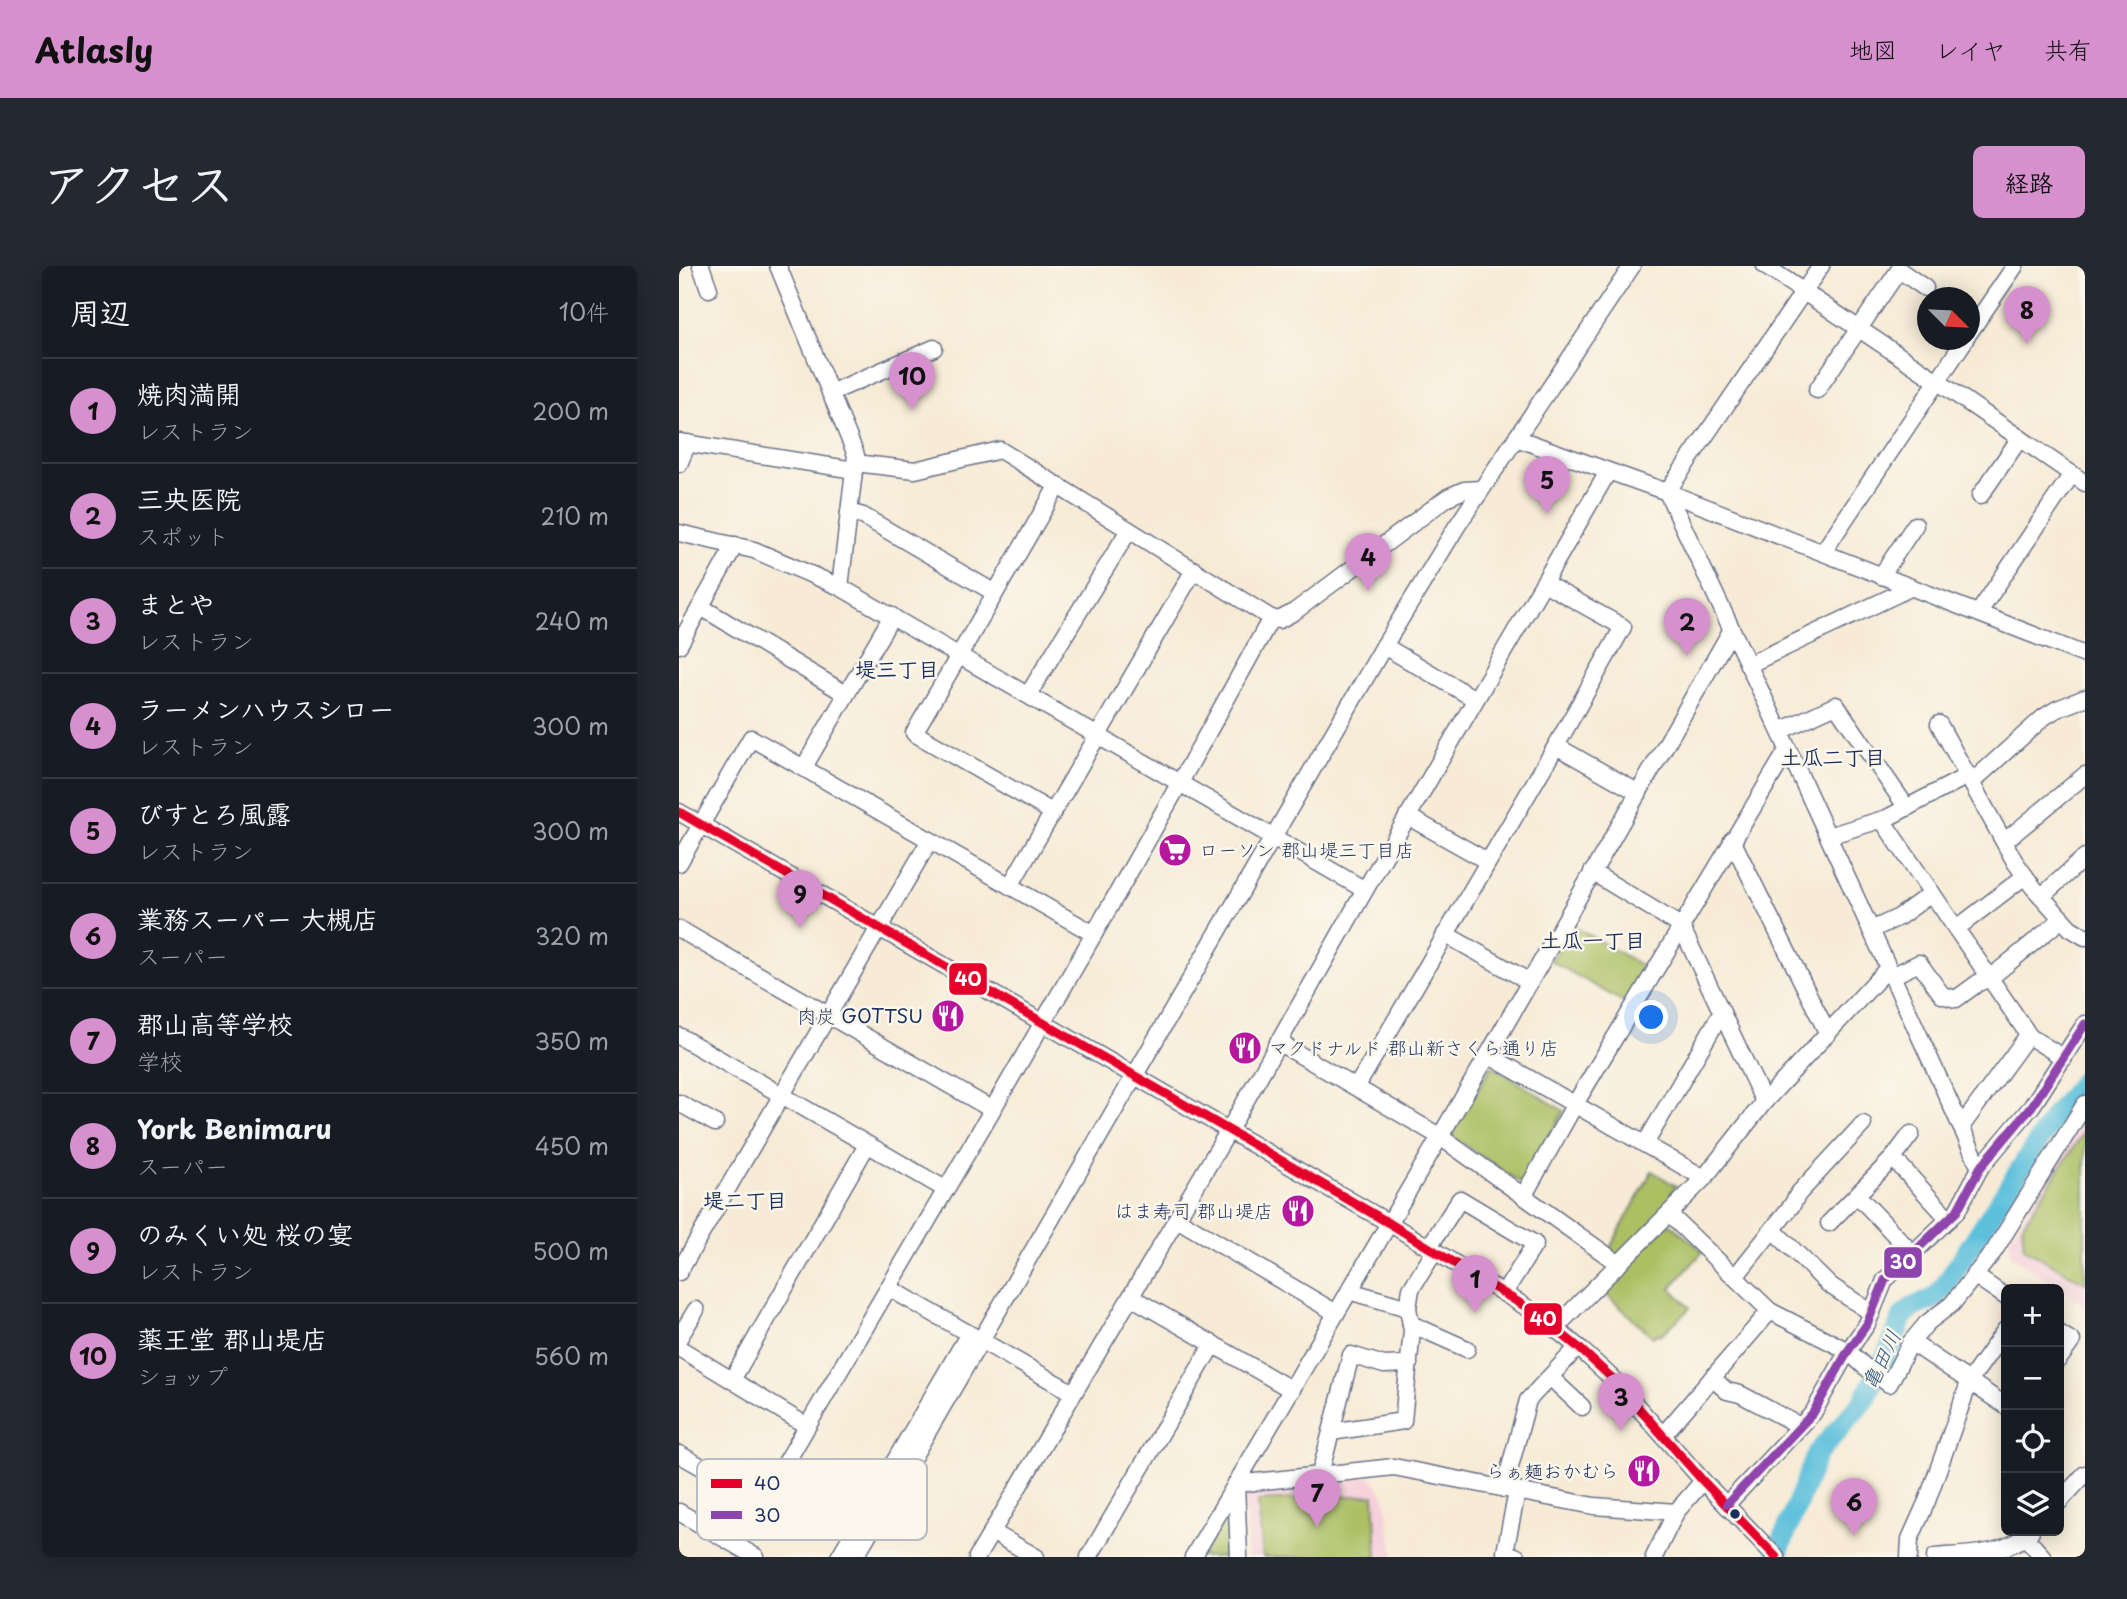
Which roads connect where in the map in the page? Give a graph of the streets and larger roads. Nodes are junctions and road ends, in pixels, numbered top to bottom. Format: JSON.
{"nodes":[{"id":1,"x":701,"y":266,"type":"edge"},
{"id":2,"x":778,"y":266,"type":"edge"},
{"id":3,"x":1632,"y":266,"type":"edge"},
{"id":4,"x":1765,"y":266,"type":"edge"},
{"id":5,"x":1821,"y":266,"type":"edge"},
{"id":6,"x":2015,"y":266,"type":"edge"},
{"id":7,"x":1924,"y":287,"type":"edge"},
{"id":8,"x":709,"y":289,"type":"dead end"},
{"id":9,"x":1803,"y":292,"type":"junction"},
{"id":10,"x":1980,"y":317,"type":"edge"},
{"id":11,"x":1859,"y":328,"type":"junction"},
{"id":12,"x":934,"y":348,"type":"dead end"},
{"id":13,"x":1958,"y":350,"type":"edge"},
{"id":14,"x":1937,"y":381,"type":"junction"},
{"id":15,"x":1817,"y":390,"type":"dead end"},
{"id":16,"x":830,"y":393,"type":"junction"},
{"id":17,"x":1516,"y":438,"type":"junction"},
{"id":18,"x":2020,"y":438,"type":"junction"},
{"id":19,"x":684,"y":443,"type":"edge"},
{"id":20,"x":679,"y":464,"type":"edge"},
{"id":21,"x":854,"y":466,"type":"junction"},
{"id":22,"x":1608,"y":472,"type":"junction"},
{"id":23,"x":2078,"y":479,"type":"edge"},
{"id":24,"x":1058,"y":485,"type":"junction"},
{"id":25,"x":1481,"y":489,"type":"junction"},
{"id":26,"x":1667,"y":492,"type":"junction"},
{"id":27,"x":1980,"y":496,"type":"dead end"},
{"id":28,"x":849,"y":512,"type":"junction"},
{"id":29,"x":1915,"y":525,"type":"dead end"},
{"id":30,"x":1129,"y":530,"type":"junction"},
{"id":31,"x":679,"y":533,"type":"edge"},
{"id":32,"x":736,"y":545,"type":"junction"},
{"id":33,"x":1823,"y":552,"type":"junction"},
{"id":34,"x":1194,"y":570,"type":"junction"},
{"id":35,"x":1881,"y":576,"type":"junction"},
{"id":36,"x":1544,"y":583,"type":"junction"},
{"id":37,"x":840,"y":587,"type":"junction"},
{"id":38,"x":1910,"y":588,"type":"junction"},
{"id":39,"x":995,"y":593,"type":"junction"},
{"id":40,"x":701,"y":607,"type":"junction"},
{"id":41,"x":1979,"y":612,"type":"junction"},
{"id":42,"x":892,"y":616,"type":"junction"},
{"id":43,"x":1271,"y":618,"type":"junction"},
{"id":44,"x":1731,"y":631,"type":"junction"},
{"id":45,"x":679,"y":645,"type":"edge"},
{"id":46,"x":1384,"y":646,"type":"junction"},
{"id":47,"x":960,"y":654,"type":"junction"},
{"id":48,"x":2085,"y":655,"type":"edge"},
{"id":49,"x":1748,"y":665,"type":"junction"},
{"id":50,"x":846,"y":694,"type":"junction"},
{"id":51,"x":1028,"y":695,"type":"junction"},
{"id":52,"x":2085,"y":698,"type":"edge"},
{"id":53,"x":1475,"y":699,"type":"junction"},
{"id":54,"x":1939,"y":724,"type":"dead end"},
{"id":55,"x":1780,"y":731,"type":"junction"},
{"id":56,"x":1097,"y":734,"type":"junction"},
{"id":57,"x":1556,"y":746,"type":"junction"},
{"id":58,"x":1788,"y":749,"type":"junction"},
{"id":59,"x":804,"y":767,"type":"junction"},
{"id":60,"x":2085,"y":775,"type":"edge"},
{"id":61,"x":1971,"y":778,"type":"junction"},
{"id":62,"x":1181,"y":784,"type":"junction"},
{"id":63,"x":1639,"y":793,"type":"junction"},
{"id":64,"x":1907,"y":808,"type":"junction"},
{"id":65,"x":679,"y":812,"type":"edge"},
{"id":66,"x":1052,"y":812,"type":"junction"},
{"id":67,"x":1407,"y":817,"type":"junction"},
{"id":68,"x":1882,"y":820,"type":"junction"},
{"id":69,"x":701,"y":825,"type":"junction"},
{"id":70,"x":1828,"y":836,"type":"junction"},
{"id":71,"x":1274,"y":837,"type":"junction"},
{"id":72,"x":930,"y":840,"type":"junction"},
{"id":73,"x":1732,"y":840,"type":"junction"},
{"id":74,"x":2004,"y":841,"type":"junction"},
{"id":75,"x":2085,"y":857,"type":"edge"},
{"id":76,"x":1487,"y":861,"type":"junction"},
{"id":77,"x":679,"y":863,"type":"edge"},
{"id":78,"x":1592,"y":872,"type":"junction"},
{"id":79,"x":2025,"y":876,"type":"junction"},
{"id":80,"x":1010,"y":886,"type":"junction"},
{"id":81,"x":1365,"y":890,"type":"junction"},
{"id":82,"x":1932,"y":893,"type":"junction"},
{"id":83,"x":2042,"y":896,"type":"junction"},
{"id":84,"x":2062,"y":919,"type":"junction"},
{"id":85,"x":879,"y":926,"type":"junction"},
{"id":86,"x":1681,"y":926,"type":"junction"},
{"id":87,"x":679,"y":929,"type":"edge"},
{"id":88,"x":1956,"y":929,"type":"junction"},
{"id":89,"x":1871,"y":930,"type":"junction"},
{"id":90,"x":1094,"y":934,"type":"junction"},
{"id":91,"x":1445,"y":934,"type":"junction"},
{"id":92,"x":2085,"y":937,"type":"edge"},
{"id":93,"x":1890,"y":972,"type":"junction"},
{"id":94,"x":1990,"y":978,"type":"junction"},
{"id":95,"x":1529,"y":982,"type":"junction"},
{"id":96,"x":1721,"y":1012,"type":"junction"},
{"id":97,"x":827,"y":1016,"type":"junction"},
{"id":98,"x":1042,"y":1023,"type":"junction"},
{"id":99,"x":2085,"y":1024,"type":"edge"},
{"id":100,"x":1828,"y":1034,"type":"junction"},
{"id":101,"x":2028,"y":1035,"type":"junction"},
{"id":102,"x":1278,"y":1042,"type":"junction"},
{"id":103,"x":682,"y":1043,"type":"edge"},
{"id":104,"x":1488,"y":1055,"type":"junction"},
{"id":105,"x":2064,"y":1058,"type":"junction"},
{"id":106,"x":1135,"y":1077,"type":"junction"},
{"id":107,"x":1357,"y":1086,"type":"junction"},
{"id":108,"x":781,"y":1095,"type":"junction"},
{"id":109,"x":679,"y":1102,"type":"edge"},
{"id":110,"x":1764,"y":1102,"type":"junction"},
{"id":111,"x":1575,"y":1104,"type":"junction"},
{"id":112,"x":2085,"y":1104,"type":"edge"},
{"id":113,"x":991,"y":1109,"type":"junction"},
{"id":114,"x":715,"y":1123,"type":"dead end"},
{"id":115,"x":1863,"y":1124,"type":"dead end"},
{"id":116,"x":1961,"y":1127,"type":"junction"},
{"id":117,"x":1229,"y":1129,"type":"junction"},
{"id":118,"x":1911,"y":1134,"type":"dead end"},
{"id":119,"x":1439,"y":1136,"type":"junction"},
{"id":120,"x":1645,"y":1144,"type":"junction"},
{"id":121,"x":867,"y":1145,"type":"junction"},
{"id":122,"x":1893,"y":1158,"type":"junction"},
{"id":123,"x":1980,"y":1168,"type":"junction"},
{"id":124,"x":1704,"y":1178,"type":"junction"},
{"id":125,"x":945,"y":1189,"type":"junction"},
{"id":126,"x":1524,"y":1195,"type":"junction"},
{"id":127,"x":1857,"y":1195,"type":"junction"},
{"id":128,"x":1670,"y":1215,"type":"junction"},
{"id":129,"x":1177,"y":1219,"type":"junction"},
{"id":130,"x":1949,"y":1219,"type":"junction"},
{"id":131,"x":1389,"y":1223,"type":"junction"},
{"id":132,"x":1829,"y":1223,"type":"dead end"},
{"id":133,"x":1773,"y":1230,"type":"junction"},
{"id":134,"x":1432,"y":1249,"type":"junction"},
{"id":135,"x":1913,"y":1254,"type":"junction"},
{"id":136,"x":1619,"y":1264,"type":"junction"},
{"id":137,"x":679,"y":1272,"type":"edge"},
{"id":138,"x":1974,"y":1275,"type":"junction"},
{"id":139,"x":1735,"y":1277,"type":"junction"},
{"id":140,"x":890,"y":1288,"type":"junction"},
{"id":141,"x":1349,"y":1291,"type":"junction"},
{"id":142,"x":1504,"y":1293,"type":"junction"},
{"id":143,"x":2001,"y":1294,"type":"edge"},
{"id":144,"x":1131,"y":1297,"type":"junction"},
{"id":145,"x":695,"y":1310,"type":"dead end"},
{"id":146,"x":1770,"y":1311,"type":"junction"},
{"id":147,"x":1336,"y":1313,"type":"junction"},
{"id":148,"x":1872,"y":1313,"type":"junction"},
{"id":149,"x":1410,"y":1316,"type":"junction"},
{"id":150,"x":1555,"y":1328,"type":"junction"},
{"id":151,"x":2001,"y":1336,"type":"edge"},
{"id":152,"x":2064,"y":1336,"type":"edge"},
{"id":153,"x":679,"y":1338,"type":"edge"},
{"id":154,"x":981,"y":1340,"type":"junction"},
{"id":155,"x":964,"y":1342,"type":"dead end"},
{"id":156,"x":1911,"y":1342,"type":"junction"},
{"id":157,"x":1213,"y":1345,"type":"junction"},
{"id":158,"x":1578,"y":1347,"type":"junction"},
{"id":159,"x":679,"y":1348,"type":"edge"},
{"id":160,"x":1467,"y":1349,"type":"dead end"},
{"id":161,"x":1848,"y":1351,"type":"junction"},
{"id":162,"x":2064,"y":1352,"type":"edge"},
{"id":163,"x":1409,"y":1364,"type":"junction"},
{"id":164,"x":1550,"y":1377,"type":"junction"},
{"id":165,"x":1712,"y":1378,"type":"junction"},
{"id":166,"x":732,"y":1380,"type":"junction"},
{"id":167,"x":1971,"y":1380,"type":"junction"},
{"id":168,"x":1291,"y":1390,"type":"junction"},
{"id":169,"x":1073,"y":1393,"type":"junction"},
{"id":170,"x":2001,"y":1402,"type":"edge"},
{"id":171,"x":1582,"y":1406,"type":"dead end"},
{"id":172,"x":807,"y":1426,"type":"junction"},
{"id":173,"x":1800,"y":1426,"type":"junction"},
{"id":174,"x":1331,"y":1432,"type":"junction"},
{"id":175,"x":1663,"y":1435,"type":"junction"},
{"id":176,"x":679,"y":1454,"type":"edge"},
{"id":177,"x":787,"y":1459,"type":"edge"},
{"id":178,"x":896,"y":1459,"type":"edge"},
{"id":179,"x":912,"y":1459,"type":"edge"},
{"id":180,"x":697,"y":1464,"type":"edge"},
{"id":181,"x":2085,"y":1474,"type":"edge"},
{"id":182,"x":1320,"y":1475,"type":"junction"},
{"id":183,"x":1703,"y":1481,"type":"junction"},
{"id":184,"x":1236,"y":1484,"type":"junction"},
{"id":185,"x":1510,"y":1490,"type":"junction"},
{"id":186,"x":2064,"y":1497,"type":"edge"},
{"id":187,"x":1727,"y":1504,"type":"junction"},
{"id":188,"x":679,"y":1512,"type":"edge"},
{"id":189,"x":1676,"y":1512,"type":"junction"},
{"id":190,"x":679,"y":1520,"type":"edge"},
{"id":191,"x":697,"y":1526,"type":"edge"},
{"id":192,"x":697,"y":1531,"type":"edge"},
{"id":193,"x":992,"y":1531,"type":"junction"},
{"id":194,"x":2025,"y":1536,"type":"edge"},
{"id":195,"x":2029,"y":1536,"type":"edge"},
{"id":196,"x":849,"y":1540,"type":"edge"},
{"id":197,"x":865,"y":1540,"type":"edge"},
{"id":198,"x":726,"y":1549,"type":"edge"},
{"id":199,"x":1773,"y":1553,"type":"edge"},
{"id":200,"x":743,"y":1557,"type":"edge"},
{"id":201,"x":756,"y":1557,"type":"edge"},
{"id":202,"x":839,"y":1557,"type":"edge"},
{"id":203,"x":855,"y":1557,"type":"edge"},
{"id":204,"x":977,"y":1557,"type":"edge"},
{"id":205,"x":1036,"y":1557,"type":"edge"},
{"id":206,"x":1089,"y":1557,"type":"edge"},
{"id":207,"x":1193,"y":1557,"type":"edge"},
{"id":208,"x":1239,"y":1557,"type":"edge"},
{"id":209,"x":1517,"y":1557,"type":"edge"},
{"id":210,"x":1654,"y":1557,"type":"edge"},
{"id":211,"x":1909,"y":1557,"type":"edge"},
{"id":212,"x":1935,"y":1557,"type":"edge"},
{"id":213,"x":2043,"y":1557,"type":"edge"}],
"edges":[{"from":1,"to":8,"type":"street"},
{"from":2,"to":16,"type":"street"},
{"from":3,"to":17,"type":"street"},
{"from":4,"to":9,"type":"street"},
{"from":5,"to":9,"type":"street"},
{"from":6,"to":10,"type":"street"},
{"from":7,"to":11,"type":"street"},
{"from":9,"to":11,"type":"street"},
{"from":9,"to":26,"type":"street"},
{"from":11,"to":14,"type":"street"},
{"from":11,"to":15,"type":"street"},
{"from":12,"to":16,"type":"street"},
{"from":13,"to":14,"type":"street"},
{"from":14,"to":18,"type":"street"},
{"from":14,"to":33,"type":"street"},
{"from":16,"to":21,"type":"street"},
{"from":17,"to":22,"type":"street"},
{"from":17,"to":25,"type":"street"},
{"from":18,"to":23,"type":"street"},
{"from":18,"to":27,"type":"street"},
{"from":19,"to":20,"type":"street"},
{"from":19,"to":21,"type":"street"},
{"from":21,"to":24,"type":"street"},
{"from":21,"to":28,"type":"street"},
{"from":22,"to":26,"type":"street"},
{"from":22,"to":36,"type":"street"},
{"from":23,"to":41,"type":"street"},
{"from":24,"to":30,"type":"street"},
{"from":24,"to":39,"type":"street"},
{"from":25,"to":43,"type":"street"},
{"from":25,"to":46,"type":"street"},
{"from":26,"to":33,"type":"street"},
{"from":26,"to":44,"type":"street"},
{"from":28,"to":37,"type":"street"},
{"from":28,"to":39,"type":"street"},
{"from":29,"to":35,"type":"street"},
{"from":30,"to":34,"type":"street"},
{"from":30,"to":51,"type":"street"},
{"from":31,"to":32,"type":"street"},
{"from":32,"to":37,"type":"street"},
{"from":32,"to":40,"type":"street"},
{"from":33,"to":35,"type":"street"},
{"from":34,"to":43,"type":"street"},
{"from":34,"to":56,"type":"street"},
{"from":35,"to":38,"type":"street"},
{"from":36,"to":53,"type":"street"},
{"from":36,"to":57,"type":"street"},
{"from":37,"to":42,"type":"street"},
{"from":38,"to":41,"type":"street"},
{"from":38,"to":49,"type":"street"},
{"from":39,"to":47,"type":"street"},
{"from":40,"to":45,"type":"street"},
{"from":40,"to":50,"type":"street"},
{"from":41,"to":48,"type":"street"},
{"from":42,"to":47,"type":"street"},
{"from":42,"to":50,"type":"street"},
{"from":43,"to":62,"type":"street"},
{"from":44,"to":49,"type":"street"},
{"from":44,"to":63,"type":"street"},
{"from":46,"to":53,"type":"street"},
{"from":46,"to":71,"type":"street"},
{"from":47,"to":51,"type":"street"},
{"from":47,"to":66,"type":"street"},
{"from":49,"to":55,"type":"street"},
{"from":50,"to":59,"type":"street"},
{"from":51,"to":56,"type":"street"},
{"from":52,"to":61,"type":"street"},
{"from":53,"to":67,"type":"street"},
{"from":54,"to":61,"type":"street"},
{"from":55,"to":58,"type":"street"},
{"from":55,"to":64,"type":"street"},
{"from":56,"to":62,"type":"street"},
{"from":56,"to":66,"type":"street"},
{"from":57,"to":63,"type":"street"},
{"from":57,"to":76,"type":"street"},
{"from":58,"to":70,"type":"street"},
{"from":58,"to":73,"type":"street"},
{"from":59,"to":69,"type":"street"},
{"from":59,"to":72,"type":"street"},
{"from":60,"to":74,"type":"street"},
{"from":61,"to":64,"type":"street"},
{"from":61,"to":74,"type":"street"},
{"from":62,"to":71,"type":"street"},
{"from":62,"to":90,"type":"street"},
{"from":63,"to":78,"type":"street"},
{"from":64,"to":68,"type":"street"},
{"from":65,"to":69,"type":"street"},
{"from":66,"to":80,"type":"street"},
{"from":67,"to":76,"type":"street"},
{"from":67,"to":81,"type":"street"},
{"from":68,"to":70,"type":"street"},
{"from":68,"to":82,"type":"street"},
{"from":69,"to":77,"type":"street"},
{"from":69,"to":85,"type":"street"},
{"from":70,"to":89,"type":"street"},
{"from":71,"to":81,"type":"street"},
{"from":71,"to":106,"type":"street"},
{"from":72,"to":80,"type":"street"},
{"from":72,"to":85,"type":"street"},
{"from":73,"to":86,"type":"street"},
{"from":73,"to":100,"type":"street"},
{"from":74,"to":79,"type":"street"},
{"from":75,"to":83,"type":"street"},
{"from":76,"to":91,"type":"street"},
{"from":78,"to":86,"type":"street"},
{"from":78,"to":95,"type":"street"},
{"from":79,"to":83,"type":"street"},
{"from":79,"to":88,"type":"street"},
{"from":80,"to":90,"type":"street"},
{"from":81,"to":102,"type":"street"},
{"from":82,"to":88,"type":"street"},
{"from":82,"to":89,"type":"street"},
{"from":83,"to":84,"type":"street"},
{"from":84,"to":92,"type":"street"},
{"from":84,"to":94,"type":"street"},
{"from":85,"to":97,"type":"street"},
{"from":85,"to":98,"type":"street"},
{"from":86,"to":96,"type":"street"},
{"from":86,"to":111,"type":"street"},
{"from":87,"to":97,"type":"street"},
{"from":88,"to":94,"type":"street"},
{"from":89,"to":93,"type":"street"},
{"from":90,"to":98,"type":"street"},
{"from":91,"to":95,"type":"street"},
{"from":91,"to":107,"type":"street"},
{"from":93,"to":94,"type":"street"},
{"from":93,"to":100,"type":"street"},
{"from":93,"to":116,"type":"street"},
{"from":94,"to":101,"type":"street"},
{"from":95,"to":104,"type":"street"},
{"from":96,"to":110,"type":"street"},
{"from":96,"to":120,"type":"street"},
{"from":97,"to":108,"type":"street"},
{"from":97,"to":113,"type":"street"},
{"from":98,"to":106,"type":"street"},
{"from":98,"to":113,"type":"street"},
{"from":99,"to":105,"type":"street"},
{"from":100,"to":110,"type":"street"},
{"from":101,"to":105,"type":"street"},
{"from":101,"to":116,"type":"street"},
{"from":102,"to":107,"type":"street"},
{"from":102,"to":117,"type":"street"},
{"from":103,"to":108,"type":"street"},
{"from":104,"to":111,"type":"street"},
{"from":104,"to":119,"type":"street"},
{"from":105,"to":123,"type":"street"},
{"from":106,"to":117,"type":"street"},
{"from":106,"to":154,"type":"street"},
{"from":107,"to":119,"type":"street"},
{"from":108,"to":121,"type":"street"},
{"from":108,"to":137,"type":"street"},
{"from":109,"to":114,"type":"street"},
{"from":110,"to":124,"type":"street"},
{"from":111,"to":120,"type":"street"},
{"from":111,"to":126,"type":"street"},
{"from":112,"to":138,"type":"street"},
{"from":113,"to":125,"type":"street"},
{"from":115,"to":133,"type":"street"},
{"from":116,"to":123,"type":"street"},
{"from":117,"to":129,"type":"street"},
{"from":117,"to":131,"type":"street"},
{"from":118,"to":122,"type":"street"},
{"from":119,"to":126,"type":"street"},
{"from":119,"to":131,"type":"street"},
{"from":120,"to":124,"type":"street"},
{"from":121,"to":125,"type":"street"},
{"from":121,"to":166,"type":"street"},
{"from":122,"to":127,"type":"street"},
{"from":122,"to":130,"type":"street"},
{"from":123,"to":130,"type":"street"},
{"from":124,"to":128,"type":"street"},
{"from":125,"to":140,"type":"street"},
{"from":126,"to":136,"type":"street"},
{"from":127,"to":132,"type":"street"},
{"from":127,"to":135,"type":"street"},
{"from":128,"to":136,"type":"street"},
{"from":128,"to":139,"type":"street"},
{"from":129,"to":144,"type":"street"},
{"from":129,"to":147,"type":"street"},
{"from":130,"to":135,"type":"street"},
{"from":131,"to":134,"type":"street"},
{"from":131,"to":141,"type":"street"},
{"from":133,"to":139,"type":"street"},
{"from":133,"to":148,"type":"street"},
{"from":134,"to":142,"type":"street"},
{"from":134,"to":142,"type":"street"},
{"from":134,"to":149,"type":"street"},
{"from":135,"to":148,"type":"street"},
{"from":136,"to":150,"type":"street"},
{"from":138,"to":143,"type":"street"},
{"from":138,"to":156,"type":"street"},
{"from":139,"to":146,"type":"street"},
{"from":140,"to":154,"type":"street"},
{"from":140,"to":172,"type":"street"},
{"from":141,"to":147,"type":"street"},
{"from":141,"to":149,"type":"street"},
{"from":142,"to":150,"type":"street"},
{"from":144,"to":157,"type":"street"},
{"from":144,"to":169,"type":"street"},
{"from":145,"to":153,"type":"street"},
{"from":146,"to":161,"type":"street"},
{"from":146,"to":165,"type":"street"},
{"from":147,"to":168,"type":"street"},
{"from":148,"to":161,"type":"street"},
{"from":149,"to":160,"type":"street"},
{"from":149,"to":163,"type":"street"},
{"from":150,"to":158,"type":"street"},
{"from":151,"to":167,"type":"street"},
{"from":152,"to":162,"type":"street"},
{"from":154,"to":169,"type":"street"},
{"from":154,"to":179,"type":"street"},
{"from":155,"to":178,"type":"street"},
{"from":156,"to":161,"type":"street"},
{"from":156,"to":167,"type":"street"},
{"from":157,"to":168,"type":"street"},
{"from":157,"to":206,"type":"street"},
{"from":158,"to":164,"type":"street"},
{"from":158,"to":175,"type":"street"},
{"from":159,"to":166,"type":"street"},
{"from":161,"to":173,"type":"street"},
{"from":163,"to":174,"type":"street"},
{"from":163,"to":174,"type":"street"},
{"from":164,"to":171,"type":"street"},
{"from":164,"to":185,"type":"street"},
{"from":165,"to":173,"type":"street"},
{"from":165,"to":175,"type":"street"},
{"from":166,"to":172,"type":"street"},
{"from":167,"to":170,"type":"street"},
{"from":167,"to":211,"type":"street"},
{"from":168,"to":184,"type":"street"},
{"from":169,"to":193,"type":"street"},
{"from":172,"to":177,"type":"street"},
{"from":173,"to":187,"type":"street"},
{"from":174,"to":182,"type":"street"},
{"from":175,"to":183,"type":"street"},
{"from":176,"to":180,"type":"street"},
{"from":181,"to":186,"type":"street"},
{"from":182,"to":184,"type":"street"},
{"from":182,"to":185,"type":"street"},
{"from":183,"to":187,"type":"street"},
{"from":183,"to":189,"type":"street"},
{"from":184,"to":207,"type":"street"},
{"from":184,"to":208,"type":"street"},
{"from":185,"to":189,"type":"street"},
{"from":185,"to":209,"type":"street"},
{"from":187,"to":199,"type":"street"},
{"from":188,"to":191,"type":"street"},
{"from":189,"to":210,"type":"street"},
{"from":190,"to":192,"type":"street"},
{"from":193,"to":204,"type":"street"},
{"from":193,"to":205,"type":"street"},
{"from":194,"to":212,"type":"street"},
{"from":195,"to":213,"type":"street"},
{"from":196,"to":202,"type":"street"},
{"from":197,"to":203,"type":"street"},
{"from":198,"to":200,"type":"street"},
{"from":198,"to":201,"type":"street"}]}
